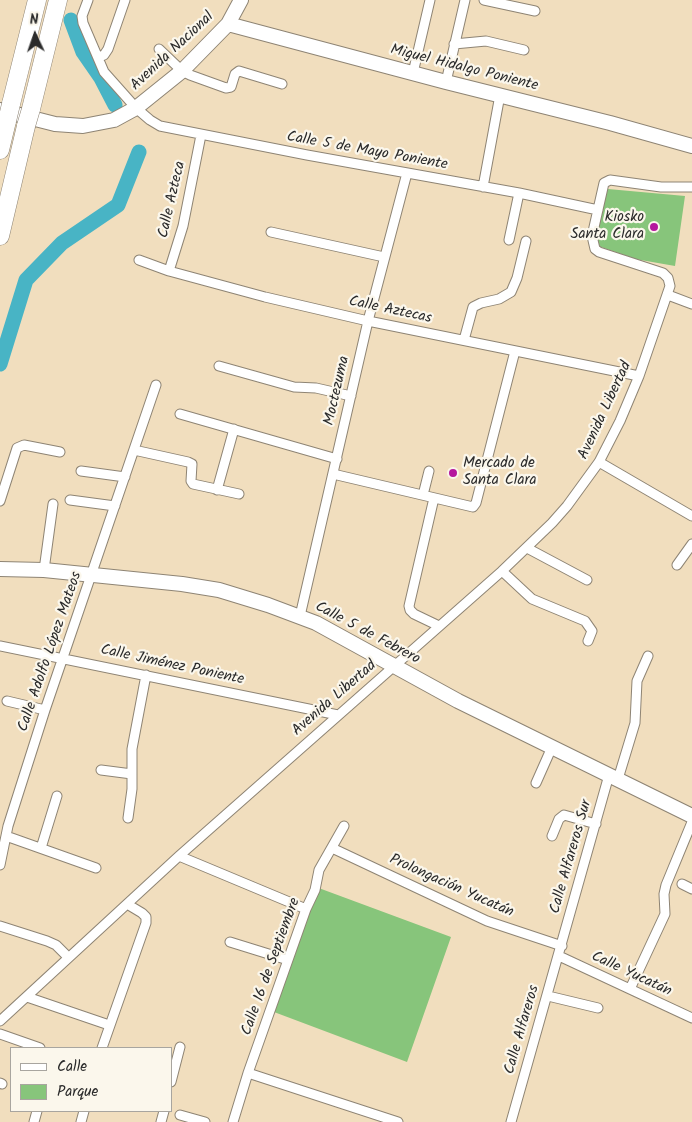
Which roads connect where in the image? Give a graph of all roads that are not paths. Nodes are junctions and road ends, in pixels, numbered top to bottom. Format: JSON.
{"nodes":[{"id":1,"x":37,"y":0,"type":"edge"},
{"id":2,"x":58,"y":0,"type":"edge"},
{"id":3,"x":88,"y":0,"type":"edge"},
{"id":4,"x":125,"y":0,"type":"edge"},
{"id":5,"x":241,"y":0,"type":"edge"},
{"id":6,"x":430,"y":0,"type":"edge"},
{"id":7,"x":465,"y":0,"type":"edge"},
{"id":8,"x":484,"y":0,"type":"edge"},
{"id":9,"x":535,"y":11,"type":"dead end"},
{"id":10,"x":228,"y":24,"type":"junction"},
{"id":11,"x":454,"y":44,"type":"junction"},
{"id":12,"x":159,"y":49,"type":"dead end"},
{"id":13,"x":524,"y":50,"type":"dead end"},
{"id":14,"x":99,"y":57,"type":"junction"},
{"id":15,"x":182,"y":71,"type":"junction"},
{"id":16,"x":413,"y":73,"type":"junction"},
{"id":17,"x":446,"y":82,"type":"junction"},
{"id":18,"x":282,"y":84,"type":"dead end"},
{"id":19,"x":500,"y":95,"type":"junction"},
{"id":20,"x":136,"y":108,"type":"junction"},
{"id":21,"x":6,"y":112,"type":"edge"},
{"id":22,"x":201,"y":135,"type":"junction"},
{"id":23,"x":692,"y":146,"type":"edge"},
{"id":24,"x":0,"y":150,"type":"edge"},
{"id":25,"x":407,"y":173,"type":"junction"},
{"id":26,"x":483,"y":186,"type":"junction"},
{"id":27,"x":692,"y":187,"type":"edge"},
{"id":28,"x":519,"y":193,"type":"junction"},
{"id":29,"x":598,"y":210,"type":"junction"},
{"id":30,"x":271,"y":232,"type":"dead end"},
{"id":31,"x":0,"y":236,"type":"edge"},
{"id":32,"x":509,"y":240,"type":"dead end"},
{"id":33,"x":526,"y":241,"type":"dead end"},
{"id":34,"x":384,"y":257,"type":"junction"},
{"id":35,"x":138,"y":260,"type":"dead end"},
{"id":36,"x":169,"y":271,"type":"junction"},
{"id":37,"x":668,"y":295,"type":"junction"},
{"id":38,"x":692,"y":304,"type":"edge"},
{"id":39,"x":368,"y":321,"type":"junction"},
{"id":40,"x":464,"y":340,"type":"junction"},
{"id":41,"x":515,"y":351,"type":"junction"},
{"id":42,"x":219,"y":366,"type":"dead end"},
{"id":43,"x":639,"y":376,"type":"junction"},
{"id":44,"x":156,"y":385,"type":"dead end"},
{"id":45,"x":352,"y":396,"type":"junction"},
{"id":46,"x":180,"y":414,"type":"dead end"},
{"id":47,"x":234,"y":429,"type":"junction"},
{"id":48,"x":134,"y":450,"type":"junction"},
{"id":49,"x":60,"y":452,"type":"dead end"},
{"id":50,"x":336,"y":459,"type":"junction"},
{"id":51,"x":599,"y":462,"type":"junction"},
{"id":52,"x":81,"y":471,"type":"dead end"},
{"id":53,"x":429,"y":471,"type":"dead end"},
{"id":54,"x":333,"y":474,"type":"junction"},
{"id":55,"x":125,"y":477,"type":"junction"},
{"id":56,"x":217,"y":490,"type":"junction"},
{"id":57,"x":239,"y":494,"type":"dead end"},
{"id":58,"x":422,"y":495,"type":"junction"},
{"id":59,"x":434,"y":498,"type":"junction"},
{"id":60,"x":70,"y":500,"type":"dead end"},
{"id":61,"x":0,"y":501,"type":"edge"},
{"id":62,"x":54,"y":504,"type":"dead end"},
{"id":63,"x":115,"y":506,"type":"junction"},
{"id":64,"x":692,"y":516,"type":"edge"},
{"id":65,"x":692,"y":544,"type":"edge"},
{"id":66,"x":527,"y":548,"type":"junction"},
{"id":67,"x":677,"y":565,"type":"dead end"},
{"id":68,"x":0,"y":568,"type":"edge"},
{"id":69,"x":44,"y":570,"type":"junction"},
{"id":70,"x":502,"y":571,"type":"junction"},
{"id":71,"x":92,"y":575,"type":"junction"},
{"id":72,"x":587,"y":580,"type":"dead end"},
{"id":73,"x":300,"y":616,"type":"junction"},
{"id":74,"x":439,"y":626,"type":"junction"},
{"id":75,"x":588,"y":641,"type":"dead end"},
{"id":76,"x":0,"y":646,"type":"edge"},
{"id":77,"x":648,"y":656,"type":"dead end"},
{"id":78,"x":62,"y":658,"type":"junction"},
{"id":79,"x":393,"y":667,"type":"junction"},
{"id":80,"x":146,"y":675,"type":"junction"},
{"id":81,"x":7,"y":701,"type":"dead end"},
{"id":82,"x":45,"y":710,"type":"junction"},
{"id":83,"x":338,"y":715,"type":"junction"},
{"id":84,"x":552,"y":747,"type":"junction"},
{"id":85,"x":100,"y":770,"type":"dead end"},
{"id":86,"x":132,"y":774,"type":"junction"},
{"id":87,"x":614,"y":777,"type":"junction"},
{"id":88,"x":536,"y":783,"type":"dead end"},
{"id":89,"x":57,"y":796,"type":"dead end"},
{"id":90,"x":692,"y":816,"type":"edge"},
{"id":91,"x":128,"y":818,"type":"dead end"},
{"id":92,"x":596,"y":824,"type":"junction"},
{"id":93,"x":344,"y":826,"type":"dead end"},
{"id":94,"x":6,"y":836,"type":"junction"},
{"id":95,"x":552,"y":836,"type":"dead end"},
{"id":96,"x":41,"y":848,"type":"junction"},
{"id":97,"x":332,"y":848,"type":"junction"},
{"id":98,"x":179,"y":856,"type":"junction"},
{"id":99,"x":0,"y":865,"type":"edge"},
{"id":100,"x":96,"y":868,"type":"dead end"},
{"id":101,"x":682,"y":884,"type":"dead end"},
{"id":102,"x":692,"y":889,"type":"edge"},
{"id":103,"x":127,"y":904,"type":"junction"},
{"id":104,"x":306,"y":909,"type":"junction"},
{"id":105,"x":0,"y":926,"type":"edge"},
{"id":106,"x":230,"y":942,"type":"dead end"},
{"id":107,"x":562,"y":946,"type":"junction"},
{"id":108,"x":559,"y":956,"type":"junction"},
{"id":109,"x":68,"y":957,"type":"junction"},
{"id":110,"x":288,"y":960,"type":"junction"},
{"id":111,"x":630,"y":989,"type":"junction"},
{"id":112,"x":548,"y":996,"type":"junction"},
{"id":113,"x":27,"y":997,"type":"junction"},
{"id":114,"x":598,"y":1008,"type":"dead end"},
{"id":115,"x":692,"y":1018,"type":"edge"},
{"id":116,"x":0,"y":1021,"type":"edge"},
{"id":117,"x":109,"y":1024,"type":"junction"},
{"id":118,"x":0,"y":1034,"type":"edge"},
{"id":119,"x":37,"y":1047,"type":"edge"},
{"id":120,"x":102,"y":1047,"type":"edge"},
{"id":121,"x":180,"y":1047,"type":"dead end"},
{"id":122,"x":248,"y":1073,"type":"junction"},
{"id":123,"x":172,"y":1078,"type":"edge"},
{"id":124,"x":180,"y":1116,"type":"dead end"},
{"id":125,"x":205,"y":1122,"type":"edge"},
{"id":126,"x":233,"y":1122,"type":"edge"},
{"id":127,"x":398,"y":1122,"type":"edge"},
{"id":128,"x":511,"y":1122,"type":"edge"}],
"edges":[{"from":1,"to":21,"type":"highway"},
{"from":2,"to":31,"type":"highway"},
{"from":3,"to":14,"type":"street","name":"Calle 5 de Mayo Poniente"},
{"from":4,"to":14,"type":"street"},
{"from":5,"to":10,"type":"street","name":"Avenida Nacional"},
{"from":6,"to":16,"type":"street"},
{"from":7,"to":11,"type":"street"},
{"from":8,"to":9,"type":"street"},
{"from":10,"to":15,"type":"street","name":"Avenida Nacional"},
{"from":10,"to":16,"type":"street","name":"Miguel Hidalgo Poniente"},
{"from":11,"to":13,"type":"street"},
{"from":11,"to":17,"type":"street"},
{"from":12,"to":15,"type":"street"},
{"from":14,"to":20,"type":"street","name":"Calle 5 de Mayo Poniente"},
{"from":15,"to":18,"type":"street"},
{"from":15,"to":20,"type":"street","name":"Avenida Nacional"},
{"from":16,"to":17,"type":"street","name":"Miguel Hidalgo Poniente"},
{"from":17,"to":19,"type":"street","name":"Miguel Hidalgo Poniente"},
{"from":19,"to":23,"type":"street","name":"Miguel Hidalgo Poniente"},
{"from":19,"to":26,"type":"street"},
{"from":20,"to":21,"type":"street","name":"Avenida Nacional"},
{"from":20,"to":22,"type":"street","name":"Calle 5 de Mayo Poniente"},
{"from":21,"to":24,"type":"highway"},
{"from":22,"to":25,"type":"street","name":"Calle 5 de Mayo Poniente"},
{"from":22,"to":36,"type":"street","name":"Calle Azteca"},
{"from":25,"to":26,"type":"street","name":"Calle 5 de Mayo Poniente"},
{"from":25,"to":34,"type":"street","name":"Moctezuma"},
{"from":26,"to":28,"type":"street","name":"Calle 5 de Mayo Poniente"},
{"from":27,"to":29,"type":"street"},
{"from":28,"to":29,"type":"street","name":"Calle 5 de Mayo Poniente"},
{"from":28,"to":32,"type":"street"},
{"from":29,"to":37,"type":"street","name":"Avenida Libertad"},
{"from":30,"to":34,"type":"street"},
{"from":33,"to":40,"type":"street"},
{"from":34,"to":39,"type":"street","name":"Moctezuma"},
{"from":35,"to":36,"type":"street","name":"Calle Aztecas"},
{"from":36,"to":39,"type":"street","name":"Calle Aztecas"},
{"from":37,"to":38,"type":"street"},
{"from":37,"to":43,"type":"street","name":"Avenida Libertad"},
{"from":39,"to":40,"type":"street","name":"Calle Aztecas"},
{"from":39,"to":45,"type":"street","name":"Moctezuma"},
{"from":40,"to":41,"type":"street","name":"Calle Aztecas"},
{"from":41,"to":43,"type":"street","name":"Calle Aztecas"},
{"from":41,"to":59,"type":"street"},
{"from":42,"to":45,"type":"street"},
{"from":43,"to":51,"type":"street","name":"Avenida Libertad"},
{"from":44,"to":48,"type":"street","name":"Calle Adolfo López Mateos"},
{"from":45,"to":50,"type":"street","name":"Moctezuma"},
{"from":46,"to":47,"type":"street"},
{"from":47,"to":50,"type":"street"},
{"from":47,"to":56,"type":"street"},
{"from":48,"to":55,"type":"street","name":"Calle Adolfo López Mateos"},
{"from":48,"to":56,"type":"street"},
{"from":49,"to":61,"type":"street"},
{"from":50,"to":54,"type":"street","name":"Moctezuma"},
{"from":51,"to":64,"type":"street"},
{"from":51,"to":66,"type":"street","name":"Avenida Libertad"},
{"from":52,"to":55,"type":"street"},
{"from":53,"to":58,"type":"street"},
{"from":54,"to":58,"type":"street"},
{"from":54,"to":73,"type":"street","name":"Moctezuma"},
{"from":55,"to":63,"type":"street","name":"Calle Adolfo López Mateos"},
{"from":56,"to":57,"type":"street"},
{"from":58,"to":59,"type":"street"},
{"from":59,"to":74,"type":"street"},
{"from":60,"to":63,"type":"street"},
{"from":62,"to":69,"type":"street"},
{"from":63,"to":71,"type":"street","name":"Calle Adolfo López Mateos"},
{"from":65,"to":67,"type":"street"},
{"from":66,"to":70,"type":"street","name":"Avenida Libertad"},
{"from":66,"to":72,"type":"street"},
{"from":68,"to":69,"type":"street","name":"Calle 5 de Febrero"},
{"from":69,"to":71,"type":"street","name":"Calle 5 de Febrero"},
{"from":70,"to":74,"type":"street","name":"Avenida Libertad"},
{"from":70,"to":75,"type":"street"},
{"from":71,"to":73,"type":"street","name":"Calle 5 de Febrero"},
{"from":71,"to":78,"type":"street","name":"Calle Adolfo López Mateos"},
{"from":73,"to":79,"type":"street","name":"Calle 5 de Febrero"},
{"from":74,"to":79,"type":"street","name":"Avenida Libertad"},
{"from":76,"to":78,"type":"street","name":"Calle Jiménez Poniente"},
{"from":77,"to":87,"type":"street","name":"Calle Alfareros Sur"},
{"from":78,"to":80,"type":"street","name":"Calle Jiménez Poniente"},
{"from":78,"to":82,"type":"street","name":"Calle Adolfo López Mateos"},
{"from":79,"to":83,"type":"street","name":"Avenida Libertad"},
{"from":79,"to":84,"type":"street","name":"Calle 5 de Febrero"},
{"from":80,"to":83,"type":"street","name":"Calle Jiménez Poniente"},
{"from":80,"to":86,"type":"street"},
{"from":81,"to":82,"type":"street"},
{"from":82,"to":94,"type":"street","name":"Calle Adolfo López Mateos"},
{"from":83,"to":98,"type":"street","name":"Avenida Libertad"},
{"from":84,"to":87,"type":"street","name":"Calle 5 de Febrero"},
{"from":84,"to":88,"type":"street"},
{"from":85,"to":86,"type":"street"},
{"from":86,"to":91,"type":"street"},
{"from":87,"to":90,"type":"street","name":"Calle 5 de Febrero"},
{"from":87,"to":92,"type":"street","name":"Calle Alfareros Sur"},
{"from":89,"to":96,"type":"street"},
{"from":90,"to":111,"type":"street"},
{"from":92,"to":95,"type":"street"},
{"from":92,"to":107,"type":"street","name":"Calle Alfareros Sur"},
{"from":93,"to":97,"type":"street","name":"Calle 16 de Septiembre"},
{"from":94,"to":96,"type":"street"},
{"from":94,"to":99,"type":"street","name":"Calle Adolfo López Mateos"},
{"from":96,"to":100,"type":"street"},
{"from":97,"to":104,"type":"street","name":"Calle 16 de Septiembre"},
{"from":97,"to":107,"type":"street","name":"Prolongación Yucatán"},
{"from":98,"to":103,"type":"street","name":"Avenida Libertad"},
{"from":98,"to":104,"type":"street"},
{"from":101,"to":102,"type":"street"},
{"from":103,"to":109,"type":"street","name":"Avenida Libertad"},
{"from":103,"to":117,"type":"street"},
{"from":104,"to":110,"type":"street","name":"Calle 16 de Septiembre"},
{"from":105,"to":109,"type":"street"},
{"from":106,"to":110,"type":"street"},
{"from":107,"to":108,"type":"street","name":"Calle Alfareros"},
{"from":108,"to":111,"type":"street","name":"Calle Yucatán"},
{"from":108,"to":112,"type":"street","name":"Calle Alfareros"},
{"from":109,"to":113,"type":"street","name":"Avenida Libertad"},
{"from":110,"to":122,"type":"street","name":"Calle 16 de Septiembre"},
{"from":111,"to":115,"type":"street","name":"Calle Yucatán"},
{"from":112,"to":114,"type":"street"},
{"from":112,"to":128,"type":"street","name":"Calle Alfareros"},
{"from":113,"to":116,"type":"street","name":"Avenida Libertad"},
{"from":113,"to":117,"type":"street"},
{"from":117,"to":120,"type":"street"},
{"from":118,"to":119,"type":"street"},
{"from":121,"to":123,"type":"street"},
{"from":122,"to":126,"type":"street","name":"Calle 16 de Septiembre"},
{"from":122,"to":127,"type":"street"},
{"from":124,"to":125,"type":"street"}]}
